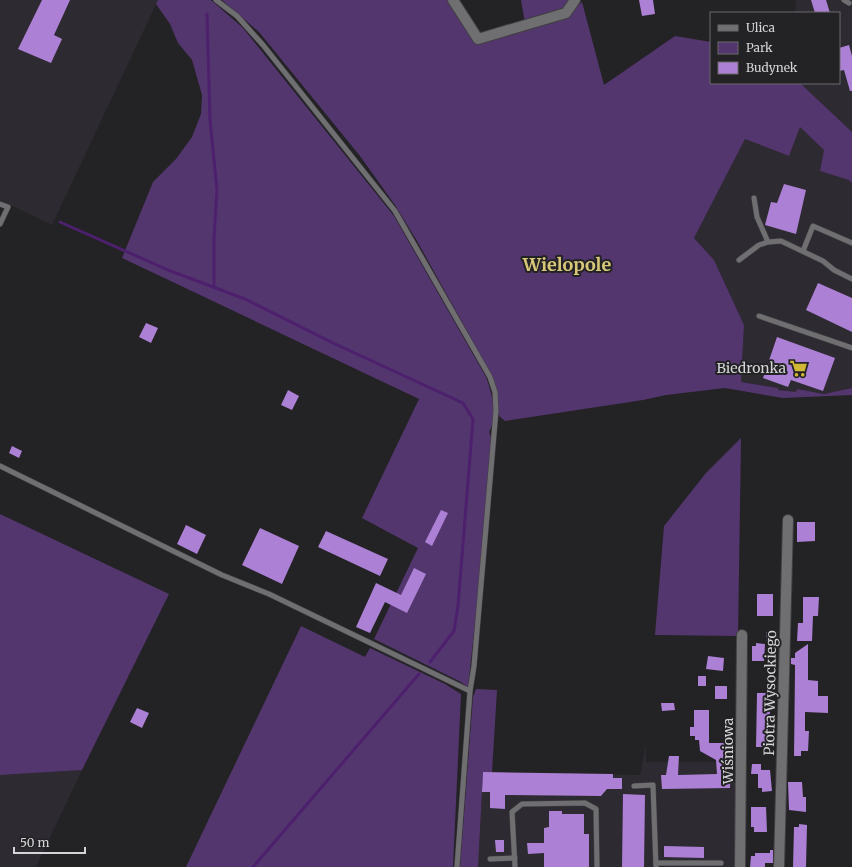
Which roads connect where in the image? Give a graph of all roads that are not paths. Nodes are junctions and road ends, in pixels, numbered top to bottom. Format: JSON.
{"nodes":[{"id":1,"x":216,"y":0,"type":"edge"},
{"id":2,"x":453,"y":0,"type":"edge"},
{"id":3,"x":575,"y":0,"type":"edge"},
{"id":4,"x":844,"y":0,"type":"edge"},
{"id":5,"x":849,"y":3,"type":"dead end"},
{"id":6,"x":754,"y":198,"type":"dead end"},
{"id":7,"x":0,"y":204,"type":"edge"},
{"id":8,"x":0,"y":224,"type":"edge"},
{"id":9,"x":768,"y":242,"type":"junction"},
{"id":10,"x":852,"y":243,"type":"edge"},
{"id":11,"x":803,"y":252,"type":"junction"},
{"id":12,"x":739,"y":260,"type":"dead end"},
{"id":13,"x":852,"y":279,"type":"edge"},
{"id":14,"x":760,"y":316,"type":"dead end"},
{"id":15,"x":852,"y":348,"type":"edge"},
{"id":16,"x":0,"y":466,"type":"edge"},
{"id":17,"x":788,"y":520,"type":"dead end"},
{"id":18,"x":742,"y":635,"type":"dead end"},
{"id":19,"x":470,"y":691,"type":"junction"},
{"id":20,"x":634,"y":786,"type":"dead end"},
{"id":21,"x":490,"y":858,"type":"dead end"},
{"id":22,"x":515,"y":858,"type":"junction"},
{"id":23,"x":721,"y":863,"type":"dead end"},
{"id":24,"x":656,"y":865,"type":"edge"},
{"id":25,"x":457,"y":867,"type":"edge"},
{"id":26,"x":515,"y":867,"type":"edge"},
{"id":27,"x":597,"y":867,"type":"edge"},
{"id":28,"x":740,"y":867,"type":"edge"},
{"id":29,"x":779,"y":867,"type":"edge"}],
"edges":[{"from":1,"to":19,"type":"lane"},
{"from":2,"to":3,"type":"street"},
{"from":4,"to":5,"type":"lane"},
{"from":6,"to":9,"type":"lane"},
{"from":7,"to":8,"type":"lane"},
{"from":9,"to":11,"type":"lane"},
{"from":9,"to":12,"type":"lane"},
{"from":10,"to":11,"type":"lane"},
{"from":11,"to":13,"type":"lane"},
{"from":14,"to":15,"type":"lane"},
{"from":16,"to":19,"type":"lane"},
{"from":17,"to":29,"type":"street","name":"Piotra Wysockiego"},
{"from":18,"to":28,"type":"street","name":"Wiśniowa"},
{"from":19,"to":25,"type":"lane"},
{"from":20,"to":24,"type":"lane"},
{"from":21,"to":22,"type":"lane"},
{"from":22,"to":26,"type":"lane"},
{"from":22,"to":27,"type":"lane"},
{"from":23,"to":24,"type":"lane"}]}
